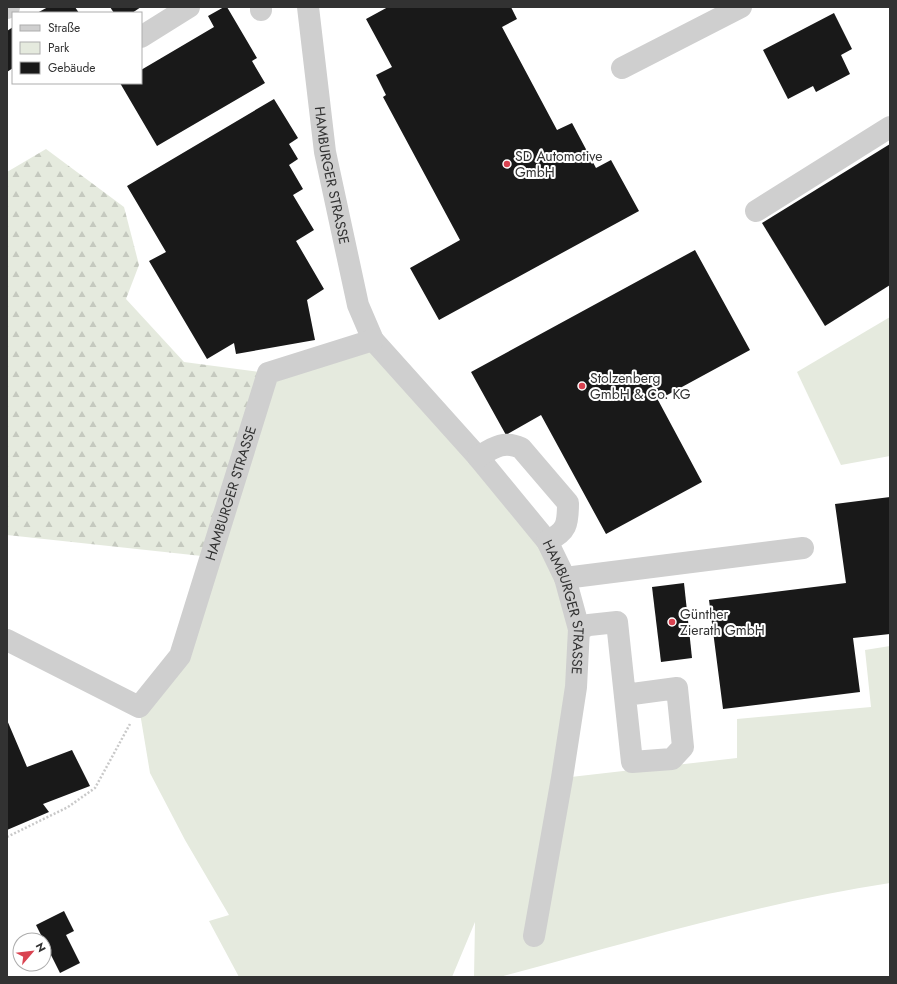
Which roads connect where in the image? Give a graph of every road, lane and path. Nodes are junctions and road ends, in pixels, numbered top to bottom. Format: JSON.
{"nodes":[{"id":1,"x":189,"y":7,"type":"edge"},
{"id":2,"x":308,"y":7,"type":"edge"},
{"id":3,"x":741,"y":7,"type":"edge"},
{"id":4,"x":142,"y":36,"type":"edge"},
{"id":5,"x":622,"y":68,"type":"dead end"},
{"id":6,"x":890,"y":127,"type":"edge"},
{"id":7,"x":756,"y":211,"type":"dead end"},
{"id":8,"x":374,"y":340,"type":"junction"},
{"id":9,"x":478,"y":458,"type":"junction"},
{"id":10,"x":547,"y":541,"type":"junction"},
{"id":11,"x":803,"y":548,"type":"dead end"},
{"id":12,"x":565,"y":578,"type":"junction"},
{"id":13,"x":579,"y":630,"type":"junction"},
{"id":14,"x":7,"y":640,"type":"edge"},
{"id":15,"x":625,"y":695,"type":"dead end"},
{"id":16,"x":139,"y":707,"type":"junction"},
{"id":17,"x":7,"y":837,"type":"edge"},
{"id":18,"x":534,"y":936,"type":"dead end"}],
"edges":[{"from":1,"to":4,"type":"street"},
{"from":2,"to":8,"type":"street","name":"HAMBURGER STRASSE"},
{"from":3,"to":5,"type":"street"},
{"from":6,"to":7,"type":"street"},
{"from":8,"to":9,"type":"street","name":"HAMBURGER STRASSE"},
{"from":8,"to":16,"type":"street","name":"HAMBURGER STRASSE"},
{"from":9,"to":10,"type":"street","name":"HAMBURGER STRASSE"},
{"from":9,"to":10,"type":"street"},
{"from":10,"to":12,"type":"street","name":"HAMBURGER STRASSE"},
{"from":11,"to":12,"type":"street"},
{"from":12,"to":13,"type":"street","name":"HAMBURGER STRASSE"},
{"from":13,"to":15,"type":"street"},
{"from":13,"to":18,"type":"street","name":"HAMBURGER STRASSE"},
{"from":14,"to":16,"type":"street"},
{"from":16,"to":17,"type":"path"}]}
